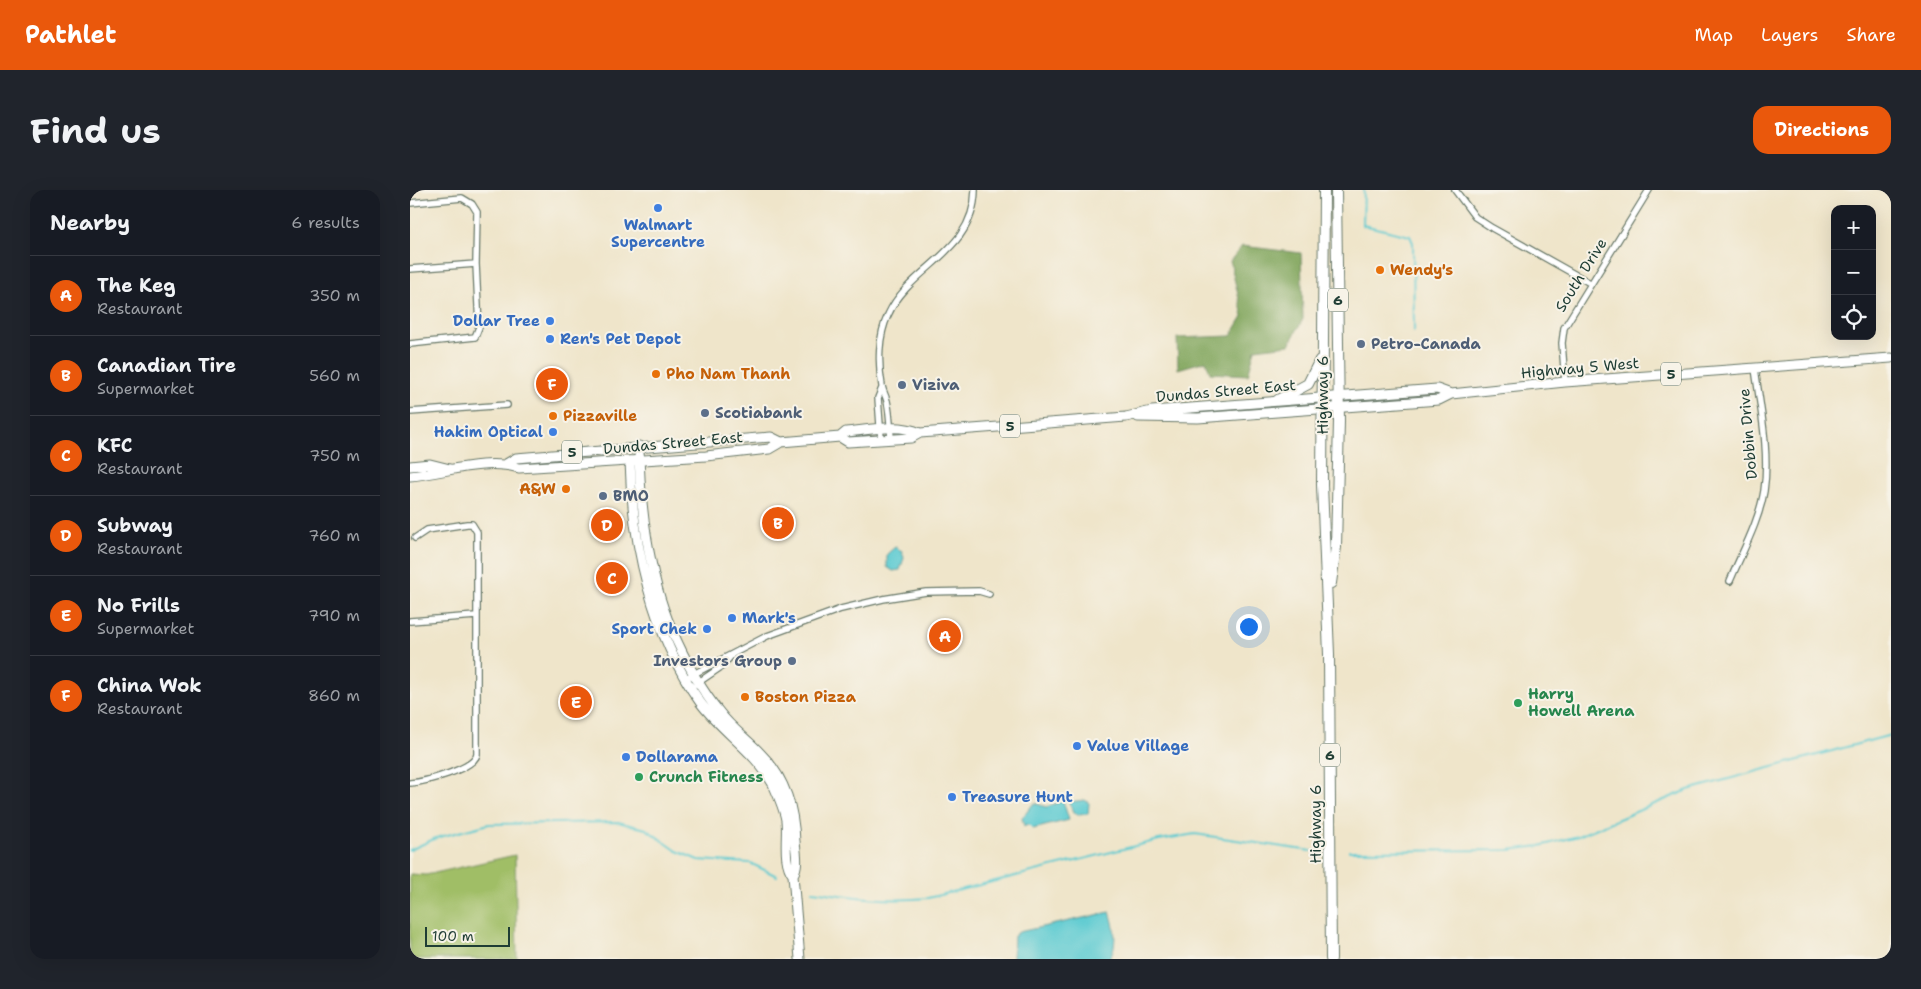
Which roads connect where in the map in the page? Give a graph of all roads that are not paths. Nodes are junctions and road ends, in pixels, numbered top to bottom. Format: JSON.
{"nodes":[{"id":1,"x":975,"y":190,"type":"edge"},
{"id":2,"x":1324,"y":190,"type":"edge"},
{"id":3,"x":1336,"y":190,"type":"edge"},
{"id":4,"x":1455,"y":190,"type":"edge"},
{"id":5,"x":1649,"y":190,"type":"edge"},
{"id":6,"x":410,"y":202,"type":"edge"},
{"id":7,"x":476,"y":264,"type":"junction"},
{"id":8,"x":410,"y":269,"type":"edge"},
{"id":9,"x":1590,"y":283,"type":"junction"},
{"id":10,"x":410,"y":344,"type":"edge"},
{"id":11,"x":1323,"y":354,"type":"junction"},
{"id":12,"x":1891,"y":358,"type":"edge"},
{"id":13,"x":1755,"y":368,"type":"junction"},
{"id":14,"x":1565,"y":382,"type":"junction"},
{"id":15,"x":882,"y":388,"type":"junction"},
{"id":16,"x":1451,"y":394,"type":"junction"},
{"id":17,"x":1338,"y":396,"type":"junction"},
{"id":18,"x":1322,"y":397,"type":"junction"},
{"id":19,"x":1278,"y":400,"type":"junction"},
{"id":20,"x":508,"y":405,"type":"dead end"},
{"id":21,"x":1339,"y":408,"type":"junction"},
{"id":22,"x":1322,"y":409,"type":"junction"},
{"id":23,"x":410,"y":412,"type":"edge"},
{"id":24,"x":1134,"y":417,"type":"junction"},
{"id":25,"x":880,"y":429,"type":"junction"},
{"id":26,"x":890,"y":429,"type":"junction"},
{"id":27,"x":920,"y":433,"type":"junction"},
{"id":28,"x":840,"y":437,"type":"junction"},
{"id":29,"x":891,"y":439,"type":"junction"},
{"id":30,"x":881,"y":440,"type":"junction"},
{"id":31,"x":780,"y":442,"type":"junction"},
{"id":32,"x":640,"y":446,"type":"junction"},
{"id":33,"x":629,"y":447,"type":"junction"},
{"id":34,"x":635,"y":460,"type":"junction"},
{"id":35,"x":506,"y":464,"type":"junction"},
{"id":36,"x":410,"y":466,"type":"edge"},
{"id":37,"x":450,"y":469,"type":"junction"},
{"id":38,"x":410,"y":476,"type":"edge"},
{"id":39,"x":415,"y":538,"type":"dead end"},
{"id":40,"x":1730,"y":581,"type":"dead end"},
{"id":41,"x":989,"y":594,"type":"dead end"},
{"id":42,"x":1328,"y":599,"type":"junction"},
{"id":43,"x":476,"y":616,"type":"junction"},
{"id":44,"x":410,"y":621,"type":"edge"},
{"id":45,"x":731,"y":656,"type":"junction"},
{"id":46,"x":692,"y":680,"type":"junction"},
{"id":47,"x":410,"y":783,"type":"edge"},
{"id":48,"x":800,"y":959,"type":"edge"},
{"id":49,"x":1331,"y":959,"type":"edge"}],
"edges":[{"from":1,"to":15,"type":"street"},
{"from":2,"to":11,"type":"highway","name":"Highway 6","number":"6"},
{"from":3,"to":17,"type":"highway","name":"Highway 6","number":"6"},
{"from":4,"to":9,"type":"street"},
{"from":5,"to":9,"type":"street","name":"South Drive"},
{"from":6,"to":7,"type":"street"},
{"from":7,"to":8,"type":"street"},
{"from":7,"to":10,"type":"street"},
{"from":9,"to":14,"type":"street","name":"South Drive"},
{"from":11,"to":18,"type":"highway","name":"Highway 6","number":"6"},
{"from":11,"to":19,"type":"highway"},
{"from":12,"to":13,"type":"main road","name":"Highway 5 West","number":"5"},
{"from":13,"to":14,"type":"main road","name":"Highway 5 West","number":"5"},
{"from":13,"to":40,"type":"street","name":"Dobbin Drive"},
{"from":14,"to":16,"type":"main road","name":"Highway 5 West","number":"5"},
{"from":15,"to":25,"type":"street"},
{"from":15,"to":26,"type":"street"},
{"from":16,"to":17,"type":"main road","name":"Highway 5 West","number":"5"},
{"from":16,"to":21,"type":"main road","name":"Highway 5 West","number":"5"},
{"from":17,"to":18,"type":"main road","number":"5"},
{"from":17,"to":21,"type":"highway","name":"Highway 6","number":"6"},
{"from":18,"to":19,"type":"main road","name":"Dundas Street East","number":"5"},
{"from":18,"to":22,"type":"highway","name":"Highway 6","number":"6"},
{"from":19,"to":24,"type":"main road","name":"Dundas Street East","number":"5"},
{"from":20,"to":23,"type":"street"},
{"from":21,"to":22,"type":"main road","number":"5"},
{"from":21,"to":42,"type":"highway","name":"Highway 6","number":"6"},
{"from":22,"to":24,"type":"main road","name":"Dundas Street East","number":"5"},
{"from":22,"to":42,"type":"highway","name":"Highway 6","number":"6"},
{"from":24,"to":27,"type":"main road","name":"Dundas Street East","number":"5"},
{"from":25,"to":26,"type":"main road","name":"Dundas Street East","number":"5"},
{"from":25,"to":28,"type":"main road","name":"Dundas Street East","number":"5"},
{"from":25,"to":30,"type":"street"},
{"from":26,"to":27,"type":"main road","name":"Dundas Street East","number":"5"},
{"from":26,"to":29,"type":"street"},
{"from":27,"to":29,"type":"main road","name":"Dundas Street East","number":"5"},
{"from":28,"to":30,"type":"main road","name":"Dundas Street East","number":"5"},
{"from":28,"to":31,"type":"main road","name":"Dundas Street East","number":"5"},
{"from":29,"to":30,"type":"main road","name":"Dundas Street East","number":"5"},
{"from":31,"to":32,"type":"main road","name":"Dundas Street East","number":"5"},
{"from":31,"to":34,"type":"main road","name":"Dundas Street East","number":"5"},
{"from":32,"to":33,"type":"main road","name":"Dundas Street East","number":"5"},
{"from":32,"to":34,"type":"main road"},
{"from":33,"to":34,"type":"street"},
{"from":33,"to":35,"type":"main road","name":"Dundas Street East","number":"5"},
{"from":34,"to":35,"type":"main road","name":"Dundas Street East","number":"5"},
{"from":34,"to":46,"type":"main road"},
{"from":35,"to":37,"type":"main road","name":"Dundas Street East","number":"5"},
{"from":36,"to":37,"type":"main road","name":"Dundas Street East","number":"5"},
{"from":37,"to":38,"type":"main road","name":"Dundas Street East","number":"5"},
{"from":39,"to":43,"type":"street"},
{"from":41,"to":45,"type":"street"},
{"from":42,"to":49,"type":"highway","name":"Highway 6","number":"6"},
{"from":43,"to":44,"type":"street"},
{"from":43,"to":47,"type":"street"},
{"from":45,"to":46,"type":"street"},
{"from":45,"to":46,"type":"street"},
{"from":46,"to":48,"type":"main road"}]}
